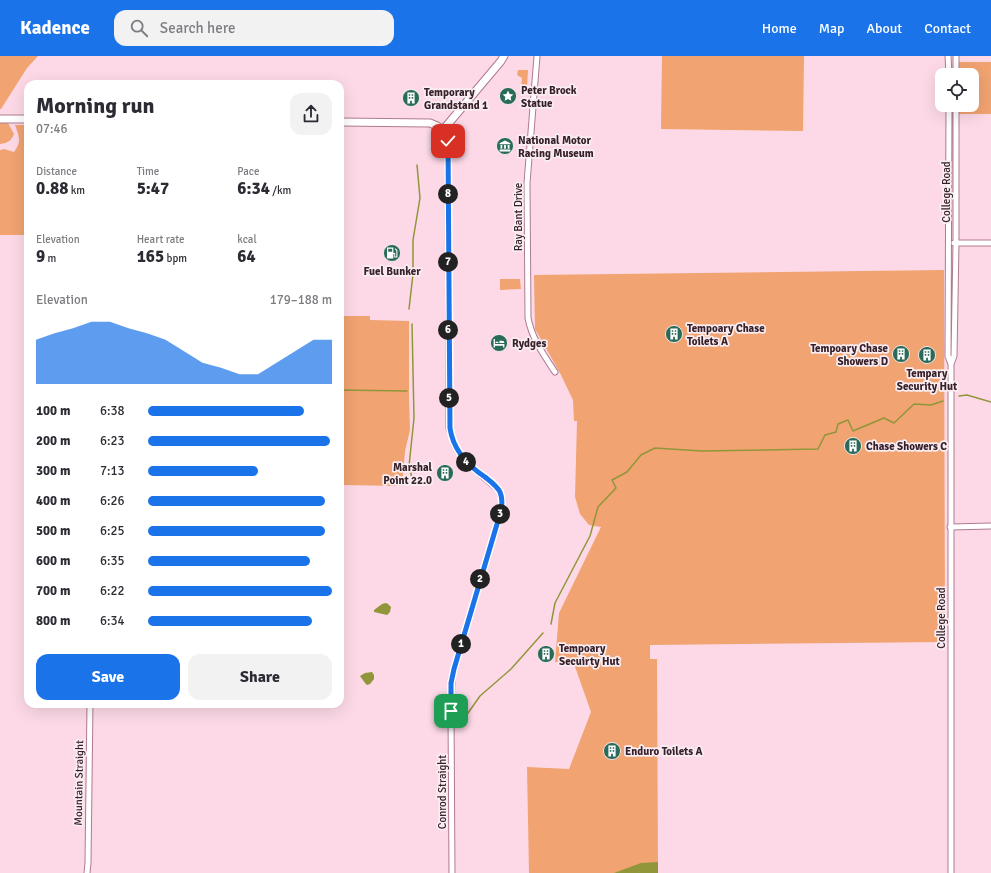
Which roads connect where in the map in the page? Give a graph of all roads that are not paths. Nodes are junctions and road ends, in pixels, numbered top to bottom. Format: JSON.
{"nodes":[{"id":1,"x":504,"y":56,"type":"edge"},
{"id":2,"x":537,"y":56,"type":"edge"},
{"id":3,"x":948,"y":56,"type":"edge"},
{"id":4,"x":956,"y":56,"type":"edge"},
{"id":5,"x":948,"y":68,"type":"edge"},
{"id":6,"x":956,"y":68,"type":"edge"},
{"id":7,"x":949,"y":112,"type":"edge"},
{"id":8,"x":956,"y":112,"type":"edge"},
{"id":9,"x":0,"y":119,"type":"edge"},
{"id":10,"x":24,"y":119,"type":"edge"},
{"id":11,"x":344,"y":122,"type":"edge"},
{"id":12,"x":443,"y":130,"type":"junction"},
{"id":13,"x":991,"y":242,"type":"edge"},
{"id":14,"x":948,"y":243,"type":"junction"},
{"id":15,"x":956,"y":243,"type":"junction"},
{"id":16,"x":948,"y":278,"type":"junction"},
{"id":17,"x":955,"y":278,"type":"junction"},
{"id":18,"x":951,"y":364,"type":"junction"},
{"id":19,"x":555,"y":372,"type":"dead end"},
{"id":20,"x":991,"y":526,"type":"edge"},
{"id":21,"x":950,"y":527,"type":"junction"},
{"id":22,"x":90,"y":708,"type":"edge"},
{"id":23,"x":87,"y":873,"type":"edge"},
{"id":24,"x":452,"y":873,"type":"edge"},
{"id":25,"x":951,"y":873,"type":"edge"}],
"edges":[{"from":1,"to":12,"type":"street"},
{"from":2,"to":19,"type":"street","name":"Ray Bant Drive"},
{"from":3,"to":5,"type":"street"},
{"from":4,"to":6,"type":"street"},
{"from":7,"to":14,"type":"street","name":"College Road"},
{"from":8,"to":15,"type":"street","name":"College Road"},
{"from":9,"to":10,"type":"street"},
{"from":11,"to":12,"type":"street"},
{"from":12,"to":24,"type":"street","name":"Conrod Straight"},
{"from":13,"to":15,"type":"street"},
{"from":14,"to":15,"type":"street"},
{"from":14,"to":16,"type":"street","name":"College Road"},
{"from":15,"to":17,"type":"street","name":"College Road"},
{"from":16,"to":17,"type":"street"},
{"from":16,"to":18,"type":"street","name":"College Road"},
{"from":17,"to":18,"type":"street","name":"College Road"},
{"from":18,"to":21,"type":"street","name":"College Road"},
{"from":20,"to":21,"type":"street"},
{"from":21,"to":25,"type":"street","name":"College Road"},
{"from":22,"to":23,"type":"street","name":"Mountain Straight"}]}
